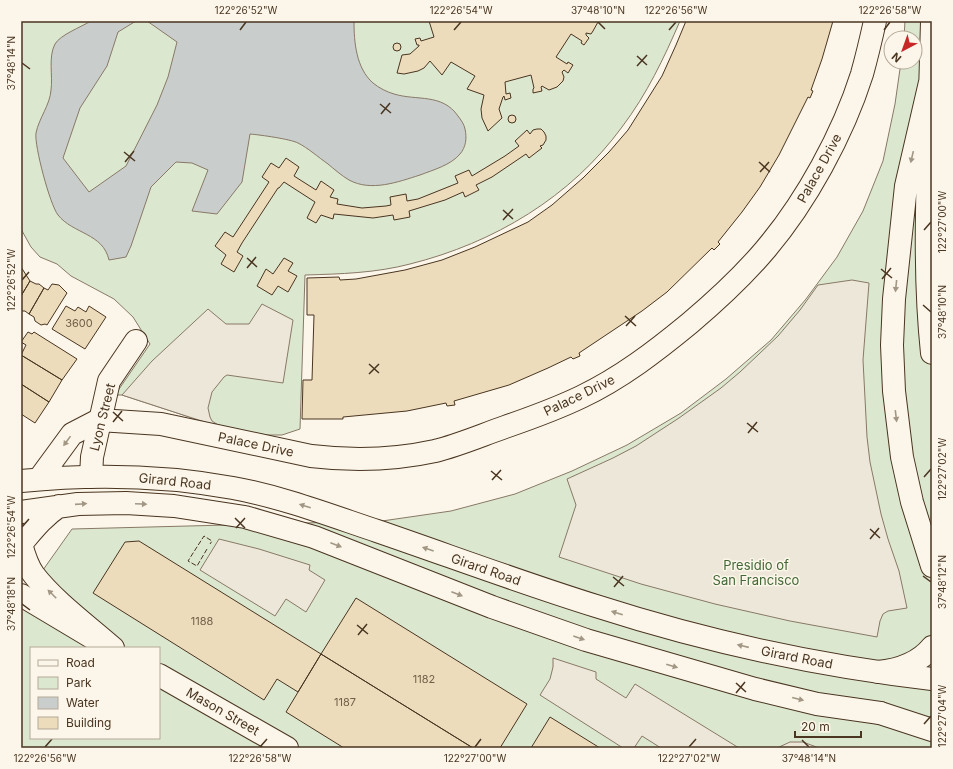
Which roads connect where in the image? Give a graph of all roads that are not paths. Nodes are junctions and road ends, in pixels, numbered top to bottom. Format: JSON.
{"nodes":[{"id":1,"x":875,"y":21,"type":"edge"},
{"id":2,"x":932,"y":21,"type":"edge"},
{"id":3,"x":931,"y":78,"type":"junction"},
{"id":4,"x":136,"y":340,"type":"dead end"},
{"id":5,"x":932,"y":353,"type":"edge"},
{"id":6,"x":99,"y":420,"type":"junction"},
{"id":7,"x":91,"y":477,"type":"junction"},
{"id":8,"x":30,"y":480,"type":"edge"},
{"id":9,"x":59,"y":506,"type":"junction"},
{"id":10,"x":21,"y":512,"type":"edge"},
{"id":11,"x":21,"y":544,"type":"edge"},
{"id":12,"x":932,"y":566,"type":"edge"},
{"id":13,"x":21,"y":595,"type":"edge"},
{"id":14,"x":108,"y":647,"type":"edge"},
{"id":15,"x":112,"y":647,"type":"edge"},
{"id":16,"x":932,"y":647,"type":"edge"},
{"id":17,"x":878,"y":672,"type":"junction"},
{"id":18,"x":160,"y":676,"type":"edge"},
{"id":19,"x":932,"y":679,"type":"edge"},
{"id":20,"x":880,"y":713,"type":"junction"},
{"id":21,"x":932,"y":719,"type":"edge"},
{"id":22,"x":932,"y":730,"type":"edge"},
{"id":23,"x":287,"y":748,"type":"edge"}],
"edges":[{"from":1,"to":6,"type":"main road","name":"Palace Drive"},
{"from":2,"to":3,"type":"main road"},
{"from":3,"to":5,"type":"main road"},
{"from":3,"to":12,"type":"main road","one_way":true},
{"from":4,"to":6,"type":"main road","name":"Lyon Street"},
{"from":6,"to":7,"type":"main road","name":"Lyon Street"},
{"from":6,"to":8,"type":"main road","one_way":true},
{"from":7,"to":8,"type":"main road","name":"Girard Road"},
{"from":17,"to":7,"type":"main road","name":"Girard Road","one_way":true},
{"from":9,"to":10,"type":"main road","name":"Girard Road"},
{"from":9,"to":11,"type":"main road"},
{"from":9,"to":20,"type":"main road","name":"Girard Road","one_way":true},
{"from":15,"to":11,"type":"main road","one_way":true},
{"from":13,"to":14,"type":"main road"},
{"from":16,"to":17,"type":"main road"},
{"from":17,"to":19,"type":"main road","name":"Girard Road"},
{"from":18,"to":23,"type":"main road","name":"Mason Street"},
{"from":20,"to":21,"type":"main road","name":"Girard Road"},
{"from":20,"to":22,"type":"main road"}]}
